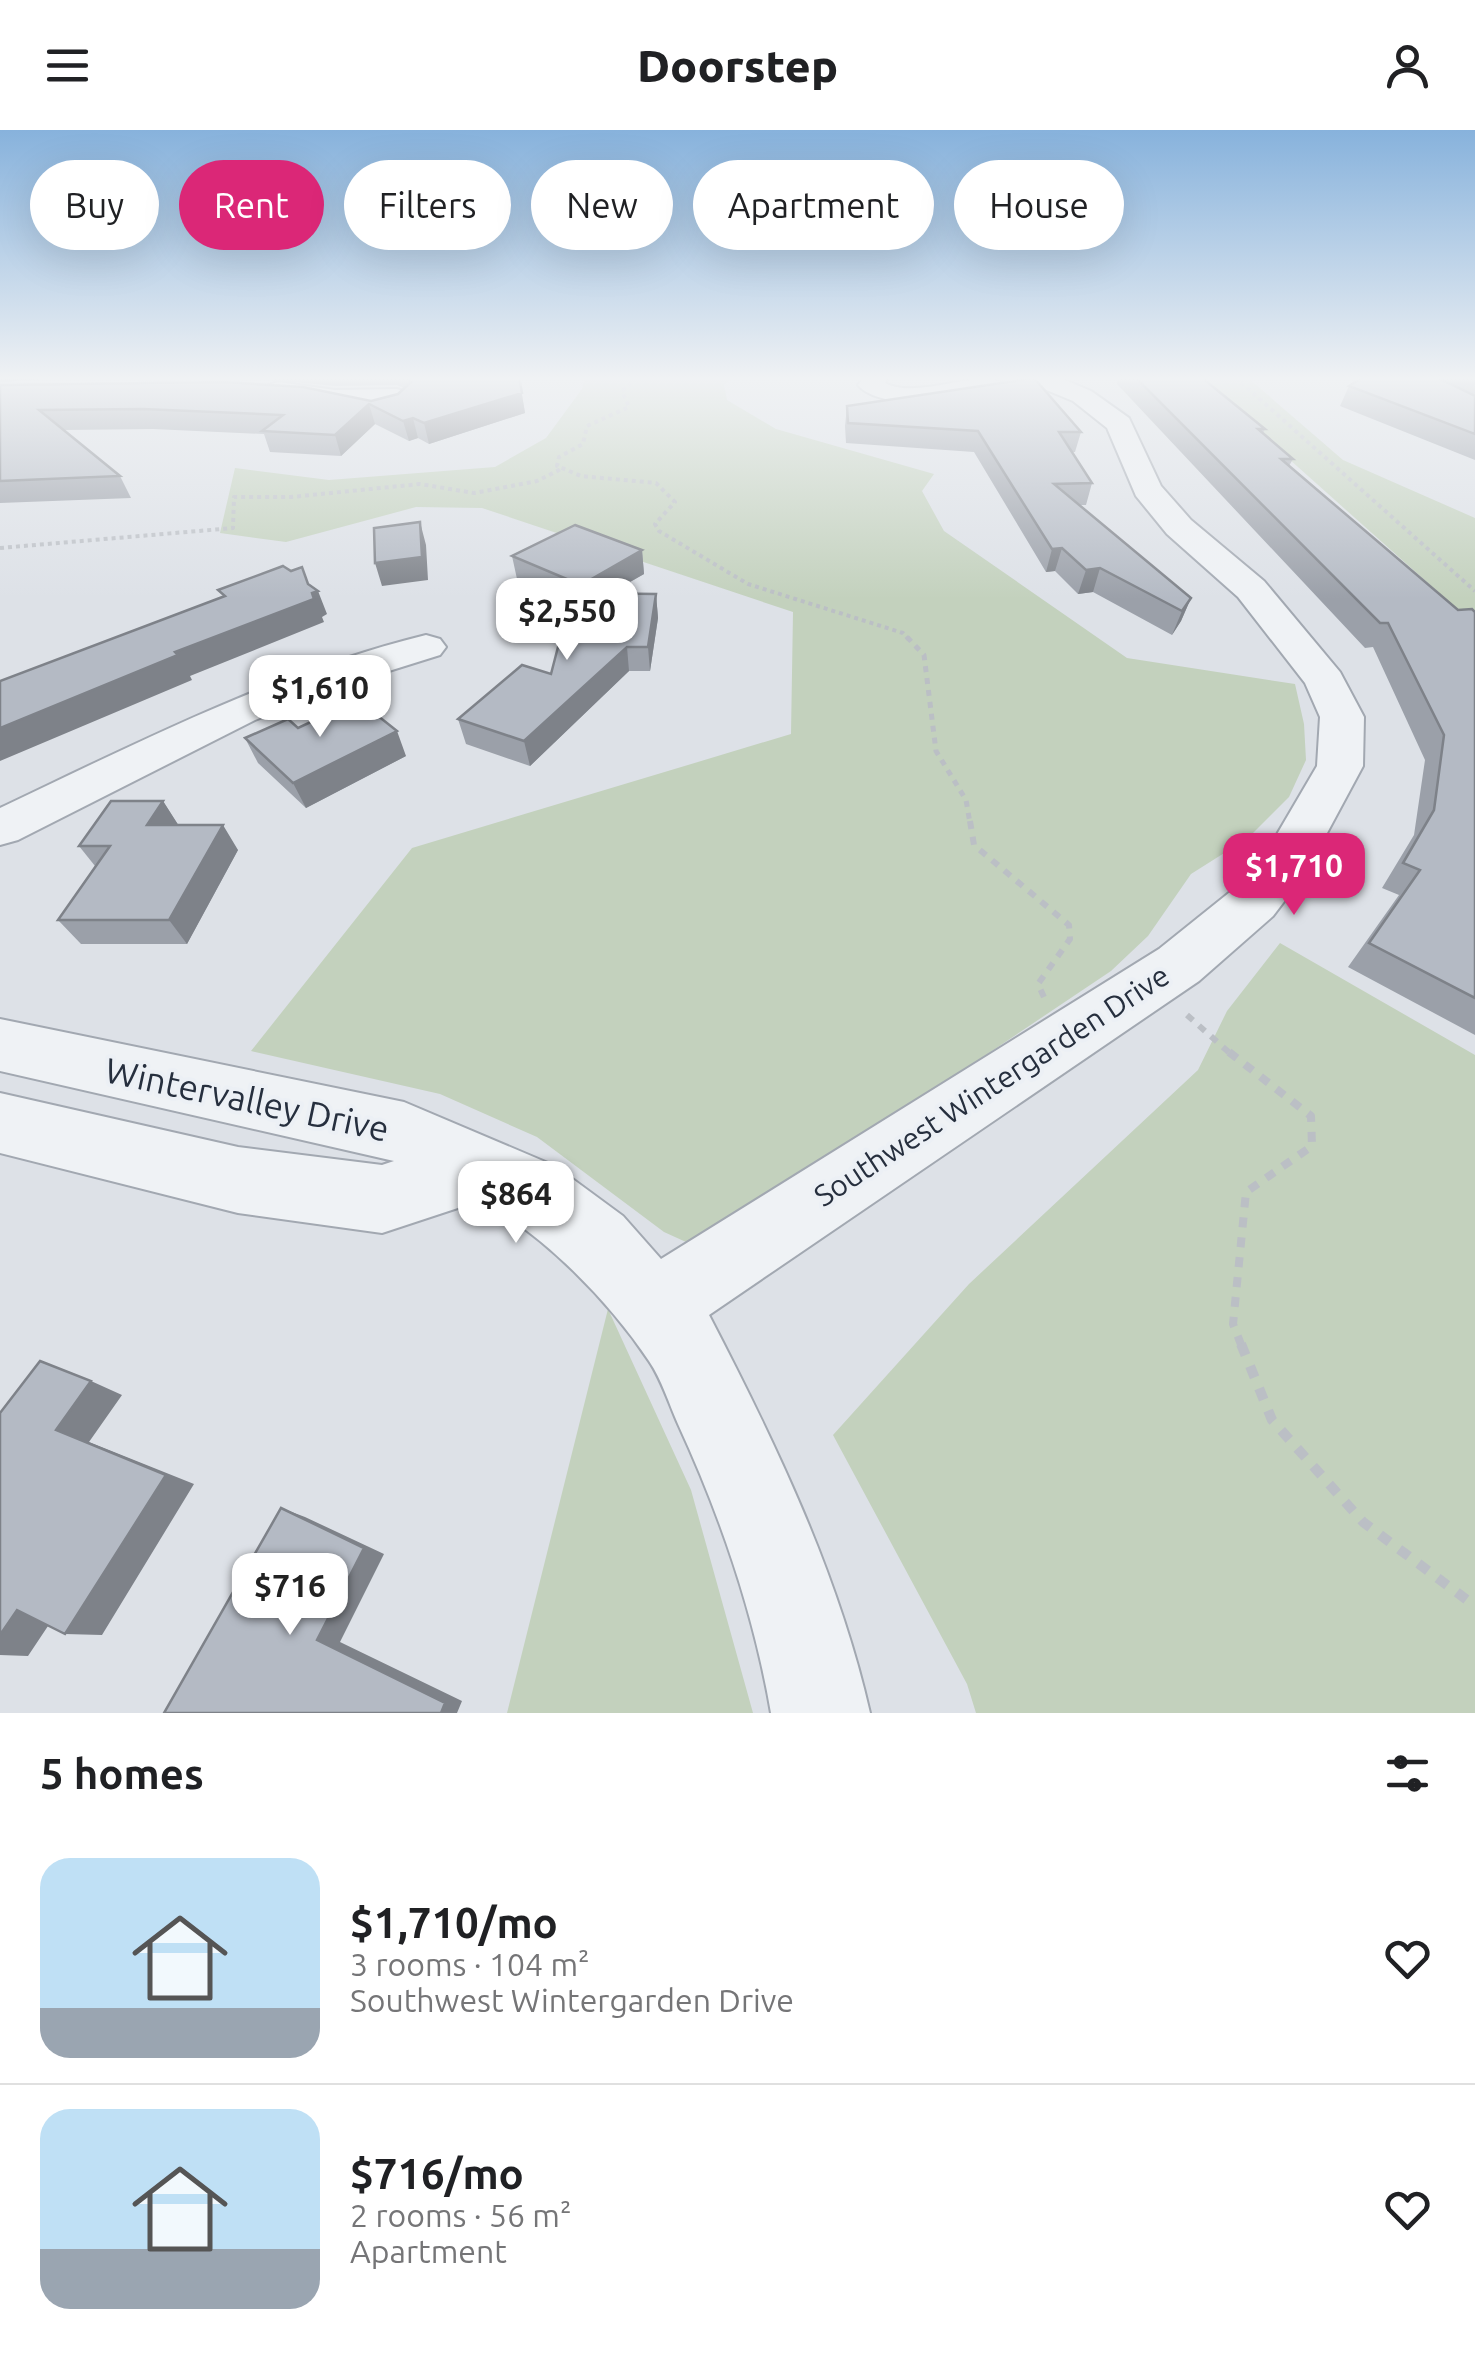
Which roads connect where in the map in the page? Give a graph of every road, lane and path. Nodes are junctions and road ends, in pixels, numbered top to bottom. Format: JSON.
{"nodes":[{"id":1,"x":570,"y":451,"type":"edge"},
{"id":2,"x":1130,"y":451,"type":"edge"},
{"id":3,"x":1318,"y":451,"type":"edge"},
{"id":4,"x":562,"y":468,"type":"junction"},
{"id":5,"x":0,"y":548,"type":"edge"},
{"id":6,"x":1475,"y":590,"type":"edge"},
{"id":7,"x":426,"y":646,"type":"dead end"},
{"id":8,"x":0,"y":828,"type":"edge"},
{"id":9,"x":1119,"y":1004,"type":"junction"},
{"id":10,"x":0,"y":1045,"type":"edge"},
{"id":11,"x":0,"y":1123,"type":"edge"},
{"id":12,"x":482,"y":1168,"type":"junction"},
{"id":13,"x":656,"y":1306,"type":"junction"},
{"id":14,"x":1475,"y":1606,"type":"edge"},
{"id":15,"x":821,"y":1713,"type":"edge"}],
"edges":[{"from":1,"to":4,"type":"path"},
{"from":2,"to":9,"type":"street","name":"Southwest Wintergarden Drive"},
{"from":3,"to":6,"type":"path"},
{"from":4,"to":5,"type":"path"},
{"from":4,"to":9,"type":"path"},
{"from":7,"to":8,"type":"street"},
{"from":9,"to":13,"type":"street","name":"Southwest Wintergarden Drive"},
{"from":9,"to":14,"type":"path"},
{"from":10,"to":12,"type":"street","name":"Wintervalley Drive"},
{"from":11,"to":12,"type":"street"},
{"from":12,"to":13,"type":"street","name":"Wintervalley Drive"},
{"from":13,"to":15,"type":"street","name":"Wintervalley Drive"}]}
